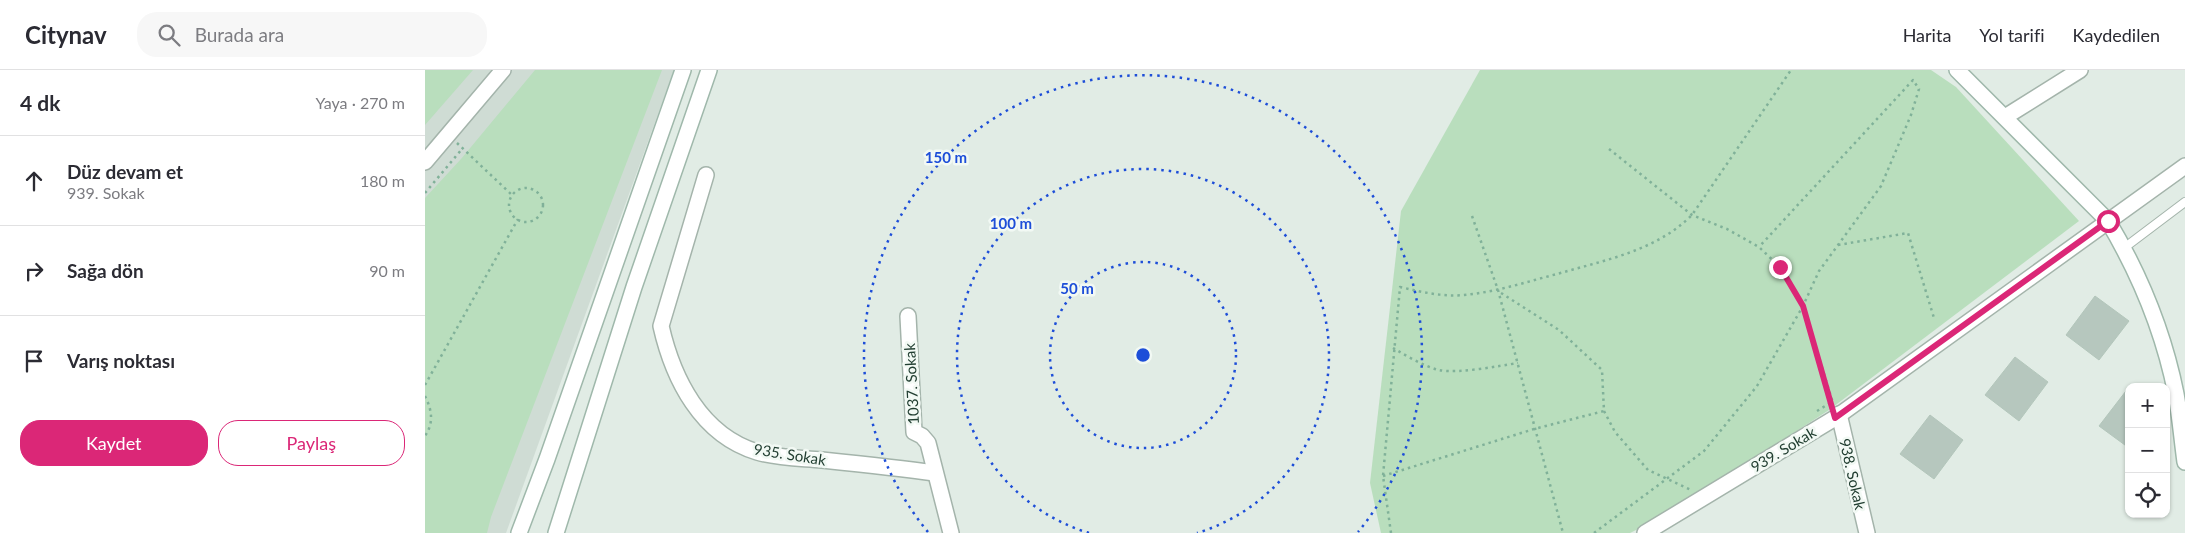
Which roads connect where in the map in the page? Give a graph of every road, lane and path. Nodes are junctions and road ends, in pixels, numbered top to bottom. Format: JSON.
{"nodes":[{"id":1,"x":503,"y":70,"type":"edge"},
{"id":2,"x":683,"y":70,"type":"edge"},
{"id":3,"x":709,"y":70,"type":"edge"},
{"id":4,"x":1791,"y":70,"type":"edge"},
{"id":5,"x":1957,"y":70,"type":"edge"},
{"id":6,"x":2080,"y":70,"type":"edge"},
{"id":7,"x":2005,"y":118,"type":"junction"},
{"id":8,"x":449,"y":135,"type":"junction"},
{"id":9,"x":462,"y":149,"type":"junction"},
{"id":10,"x":1609,"y":149,"type":"dead end"},
{"id":11,"x":425,"y":162,"type":"edge"},
{"id":12,"x":2185,"y":166,"type":"edge"},
{"id":13,"x":706,"y":175,"type":"dead end"},
{"id":14,"x":425,"y":193,"type":"edge"},
{"id":15,"x":512,"y":195,"type":"junction"},
{"id":16,"x":2185,"y":202,"type":"edge"},
{"id":17,"x":1692,"y":215,"type":"junction"},
{"id":18,"x":1472,"y":216,"type":"dead end"},
{"id":19,"x":518,"y":219,"type":"junction"},
{"id":20,"x":2108,"y":221,"type":"junction"},
{"id":21,"x":1838,"y":245,"type":"junction"},
{"id":22,"x":1759,"y":247,"type":"junction"},
{"id":23,"x":2124,"y":248,"type":"junction"},
{"id":24,"x":1498,"y":290,"type":"junction"},
{"id":25,"x":1803,"y":306,"type":"junction"},
{"id":26,"x":907,"y":316,"type":"dead end"},
{"id":27,"x":1935,"y":318,"type":"dead end"},
{"id":28,"x":1393,"y":348,"type":"junction"},
{"id":29,"x":1518,"y":363,"type":"junction"},
{"id":30,"x":425,"y":385,"type":"edge"},
{"id":31,"x":425,"y":396,"type":"edge"},
{"id":32,"x":1836,"y":411,"type":"junction"},
{"id":33,"x":1604,"y":412,"type":"junction"},
{"id":34,"x":1816,"y":412,"type":"dead end"},
{"id":35,"x":1534,"y":429,"type":"junction"},
{"id":36,"x":425,"y":436,"type":"edge"},
{"id":37,"x":2185,"y":462,"type":"edge"},
{"id":38,"x":935,"y":472,"type":"junction"},
{"id":39,"x":1383,"y":476,"type":"junction"},
{"id":40,"x":1666,"y":480,"type":"junction"},
{"id":41,"x":1694,"y":492,"type":"dead end"},
{"id":42,"x":519,"y":533,"type":"edge"},
{"id":43,"x":556,"y":533,"type":"edge"},
{"id":44,"x":951,"y":533,"type":"edge"},
{"id":45,"x":1391,"y":533,"type":"edge"},
{"id":46,"x":1563,"y":533,"type":"edge"},
{"id":47,"x":1594,"y":533,"type":"edge"},
{"id":48,"x":1645,"y":533,"type":"edge"},
{"id":49,"x":1867,"y":533,"type":"edge"}],
"edges":[{"from":1,"to":8,"type":"street"},
{"from":2,"to":42,"type":"street"},
{"from":3,"to":43,"type":"street"},
{"from":4,"to":17,"type":"path"},
{"from":5,"to":7,"type":"street"},
{"from":6,"to":7,"type":"street"},
{"from":7,"to":20,"type":"street"},
{"from":8,"to":9,"type":"path"},
{"from":8,"to":11,"type":"street"},
{"from":9,"to":14,"type":"path"},
{"from":9,"to":15,"type":"path"},
{"from":10,"to":17,"type":"path"},
{"from":12,"to":20,"type":"street","name":"939. Sokak"},
{"from":13,"to":38,"type":"street","name":"935. Sokak"},
{"from":15,"to":19,"type":"path"},
{"from":15,"to":19,"type":"path"},
{"from":16,"to":23,"type":"lane"},
{"from":17,"to":22,"type":"path"},
{"from":17,"to":24,"type":"path"},
{"from":18,"to":24,"type":"path"},
{"from":19,"to":30,"type":"path"},
{"from":20,"to":23,"type":"street"},
{"from":20,"to":32,"type":"street","name":"939. Sokak"},
{"from":21,"to":22,"type":"path"},
{"from":21,"to":25,"type":"path"},
{"from":21,"to":27,"type":"path"},
{"from":22,"to":25,"type":"path"},
{"from":23,"to":37,"type":"street"},
{"from":24,"to":28,"type":"path"},
{"from":24,"to":29,"type":"path"},
{"from":24,"to":33,"type":"path"},
{"from":25,"to":32,"type":"path"},
{"from":25,"to":40,"type":"path"},
{"from":26,"to":38,"type":"street","name":"1037. Sokak"},
{"from":28,"to":29,"type":"path"},
{"from":28,"to":39,"type":"path"},
{"from":29,"to":35,"type":"path"},
{"from":31,"to":36,"type":"path"},
{"from":32,"to":34,"type":"path"},
{"from":32,"to":48,"type":"street","name":"939. Sokak"},
{"from":32,"to":49,"type":"street","name":"938. Sokak"},
{"from":33,"to":35,"type":"path"},
{"from":33,"to":40,"type":"path"},
{"from":35,"to":39,"type":"path"},
{"from":35,"to":46,"type":"path"},
{"from":38,"to":44,"type":"street","name":"1037. Sokak"},
{"from":39,"to":45,"type":"path"},
{"from":40,"to":41,"type":"path"},
{"from":40,"to":47,"type":"path"}]}
